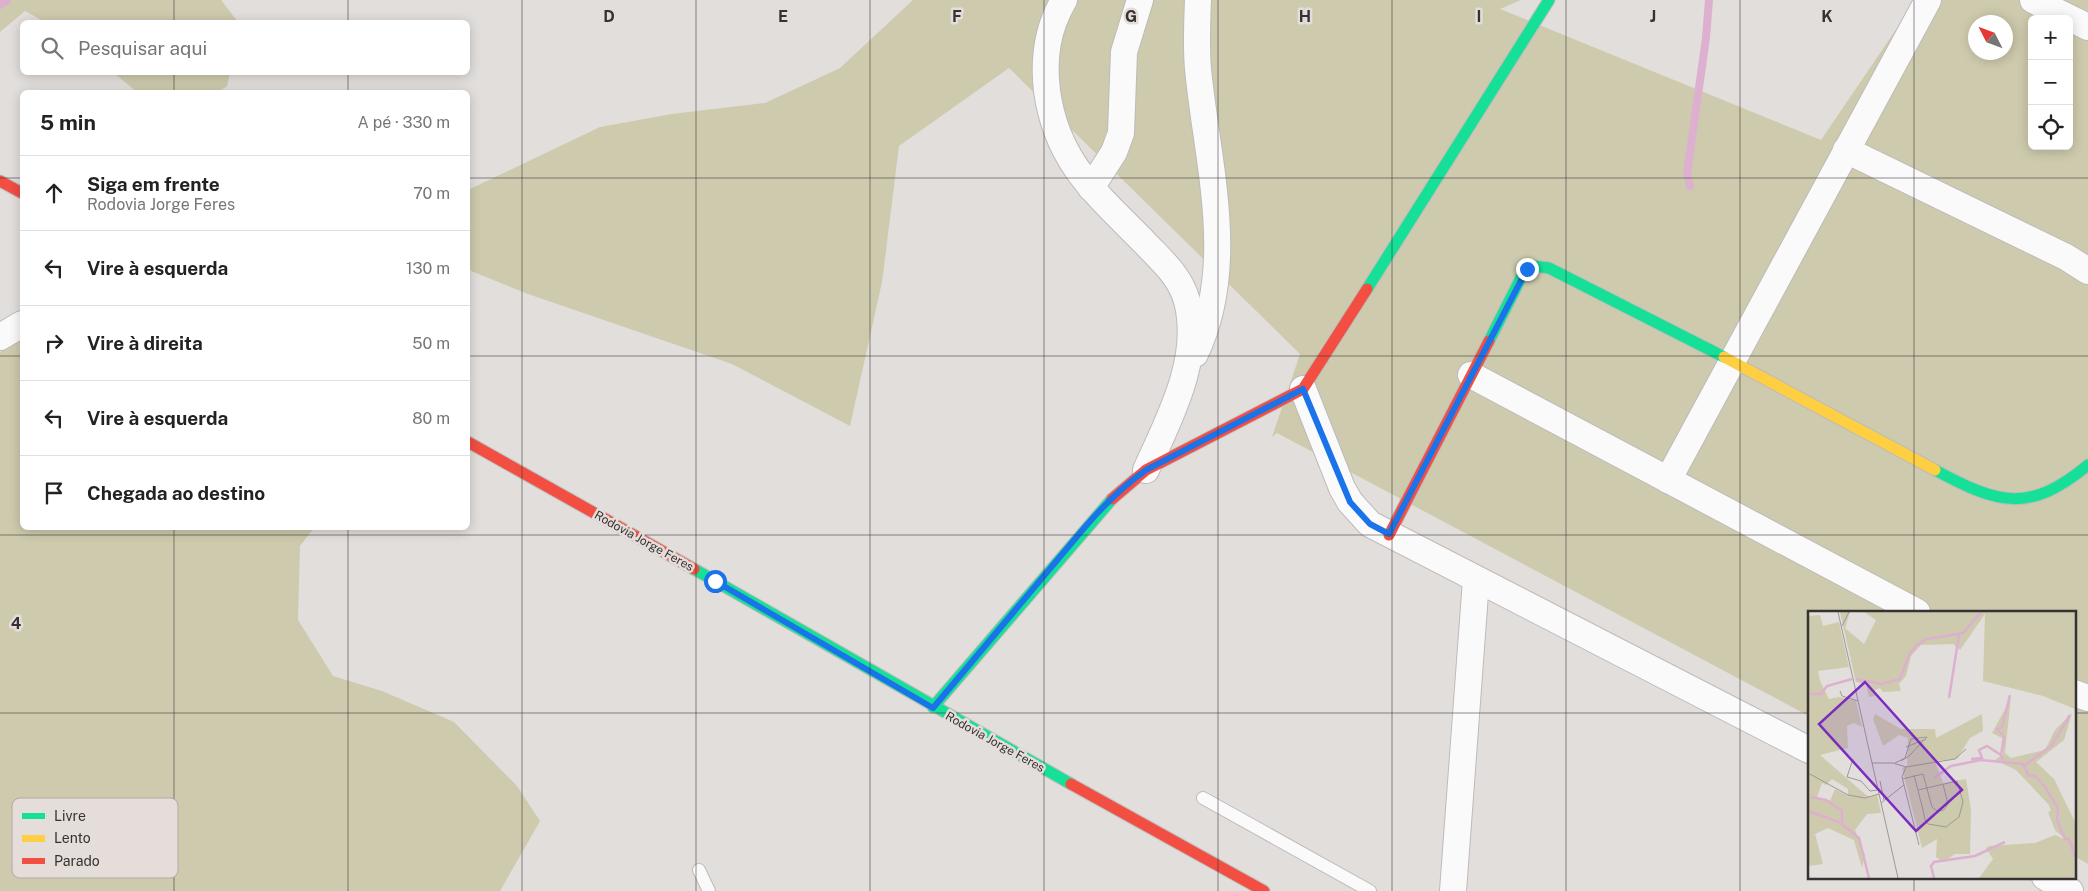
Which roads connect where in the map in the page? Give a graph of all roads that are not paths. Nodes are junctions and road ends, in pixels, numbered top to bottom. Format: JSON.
{"nodes":[{"id":1,"x":1064,"y":0,"type":"edge"},
{"id":2,"x":1140,"y":0,"type":"edge"},
{"id":3,"x":1198,"y":0,"type":"edge"},
{"id":4,"x":1550,"y":0,"type":"edge"},
{"id":5,"x":1928,"y":0,"type":"edge"},
{"id":6,"x":2033,"y":0,"type":"edge"},
{"id":7,"x":2088,"y":27,"type":"edge"},
{"id":8,"x":1846,"y":150,"type":"junction"},
{"id":9,"x":0,"y":181,"type":"edge"},
{"id":10,"x":1091,"y":188,"type":"junction"},
{"id":11,"x":20,"y":192,"type":"edge"},
{"id":12,"x":2088,"y":271,"type":"edge"},
{"id":13,"x":20,"y":325,"type":"edge"},
{"id":14,"x":0,"y":337,"type":"edge"},
{"id":15,"x":1731,"y":361,"type":"junction"},
{"id":16,"x":1185,"y":373,"type":"junction"},
{"id":17,"x":1471,"y":375,"type":"junction"},
{"id":18,"x":1303,"y":389,"type":"junction"},
{"id":19,"x":470,"y":443,"type":"edge"},
{"id":20,"x":2088,"y":465,"type":"edge"},
{"id":21,"x":1146,"y":470,"type":"junction"},
{"id":22,"x":1668,"y":480,"type":"junction"},
{"id":23,"x":1389,"y":534,"type":"junction"},
{"id":24,"x":1476,"y":580,"type":"junction"},
{"id":25,"x":1915,"y":611,"type":"edge"},
{"id":26,"x":2076,"y":694,"type":"edge"},
{"id":27,"x":2088,"y":698,"type":"edge"},
{"id":28,"x":933,"y":708,"type":"junction"},
{"id":29,"x":1808,"y":749,"type":"edge"},
{"id":30,"x":1204,"y":798,"type":"dead end"},
{"id":31,"x":699,"y":870,"type":"dead end"},
{"id":32,"x":2047,"y":878,"type":"edge"},
{"id":33,"x":709,"y":891,"type":"edge"},
{"id":34,"x":1264,"y":891,"type":"edge"},
{"id":35,"x":1370,"y":891,"type":"edge"},
{"id":36,"x":1453,"y":891,"type":"edge"},
{"id":37,"x":2070,"y":891,"type":"edge"}],
"edges":[{"from":1,"to":10,"type":"street"},
{"from":2,"to":10,"type":"street"},
{"from":3,"to":16,"type":"street"},
{"from":4,"to":18,"type":"street"},
{"from":5,"to":8,"type":"street"},
{"from":6,"to":7,"type":"street"},
{"from":8,"to":12,"type":"street"},
{"from":8,"to":15,"type":"street"},
{"from":9,"to":11,"type":"street"},
{"from":10,"to":16,"type":"street"},
{"from":13,"to":14,"type":"street"},
{"from":15,"to":17,"type":"street"},
{"from":15,"to":20,"type":"street"},
{"from":15,"to":22,"type":"street"},
{"from":16,"to":21,"type":"street"},
{"from":17,"to":22,"type":"street"},
{"from":17,"to":23,"type":"street"},
{"from":18,"to":21,"type":"street"},
{"from":18,"to":23,"type":"street"},
{"from":19,"to":28,"type":"street","name":"Rodovia Jorge Feres"},
{"from":21,"to":28,"type":"street"},
{"from":22,"to":25,"type":"street"},
{"from":23,"to":24,"type":"street"},
{"from":24,"to":29,"type":"street"},
{"from":24,"to":36,"type":"street"},
{"from":26,"to":27,"type":"street"},
{"from":28,"to":34,"type":"street","name":"Rodovia Jorge Feres"},
{"from":30,"to":35,"type":"lane"},
{"from":31,"to":33,"type":"lane"},
{"from":32,"to":37,"type":"street"}]}
